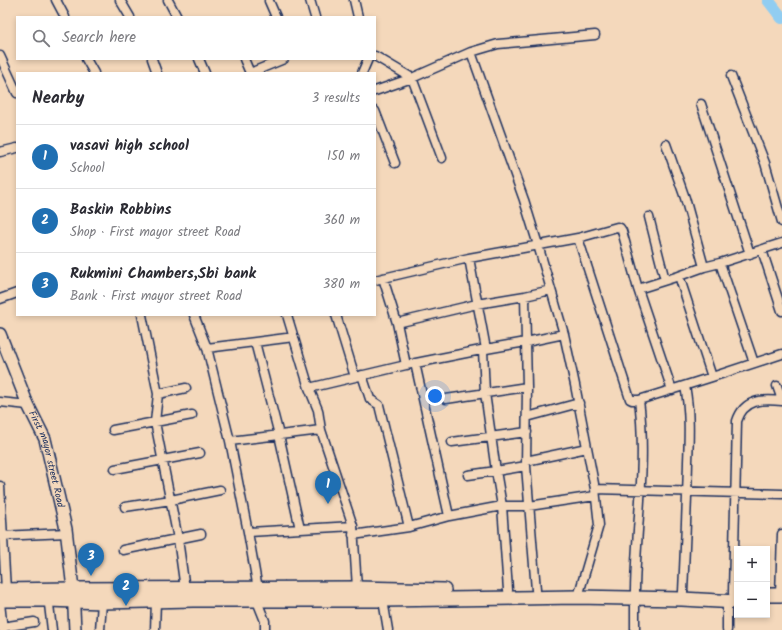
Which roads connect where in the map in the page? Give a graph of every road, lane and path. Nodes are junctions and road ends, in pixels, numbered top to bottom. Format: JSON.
{"nodes":[{"id":1,"x":56,"y":0,"type":"edge"},
{"id":2,"x":120,"y":0,"type":"edge"},
{"id":3,"x":168,"y":0,"type":"edge"},
{"id":4,"x":310,"y":0,"type":"edge"},
{"id":5,"x":354,"y":0,"type":"edge"},
{"id":6,"x":269,"y":1,"type":"dead end"},
{"id":7,"x":64,"y":16,"type":"edge"},
{"id":8,"x":129,"y":16,"type":"edge"},
{"id":9,"x":176,"y":16,"type":"edge"},
{"id":10,"x":276,"y":16,"type":"edge"},
{"id":11,"x":315,"y":16,"type":"edge"},
{"id":12,"x":358,"y":16,"type":"edge"},
{"id":13,"x":595,"y":35,"type":"dead end"},
{"id":14,"x":471,"y":52,"type":"junction"},
{"id":15,"x":0,"y":56,"type":"edge"},
{"id":16,"x":376,"y":57,"type":"edge"},
{"id":17,"x":87,"y":60,"type":"edge"},
{"id":18,"x":152,"y":60,"type":"edge"},
{"id":19,"x":199,"y":60,"type":"edge"},
{"id":20,"x":244,"y":60,"type":"edge"},
{"id":21,"x":282,"y":60,"type":"edge"},
{"id":22,"x":368,"y":60,"type":"edge"},
{"id":23,"x":93,"y":72,"type":"edge"},
{"id":24,"x":157,"y":72,"type":"edge"},
{"id":25,"x":205,"y":72,"type":"edge"},
{"id":26,"x":250,"y":72,"type":"edge"},
{"id":27,"x":252,"y":72,"type":"edge"},
{"id":28,"x":362,"y":72,"type":"edge"},
{"id":29,"x":731,"y":76,"type":"dead end"},
{"id":30,"x":412,"y":78,"type":"junction"},
{"id":31,"x":16,"y":91,"type":"edge"},
{"id":32,"x":376,"y":91,"type":"edge"},
{"id":33,"x":701,"y":104,"type":"dead end"},
{"id":34,"x":376,"y":114,"type":"edge"},
{"id":35,"x":666,"y":144,"type":"dead end"},
{"id":36,"x":16,"y":148,"type":"edge"},
{"id":37,"x":0,"y":152,"type":"edge"},
{"id":38,"x":442,"y":158,"type":"dead end"},
{"id":39,"x":395,"y":163,"type":"dead end"},
{"id":40,"x":649,"y":217,"type":"dead end"},
{"id":41,"x":782,"y":222,"type":"edge"},
{"id":42,"x":578,"y":238,"type":"junction"},
{"id":43,"x":782,"y":243,"type":"edge"},
{"id":44,"x":538,"y":245,"type":"junction"},
{"id":45,"x":762,"y":250,"type":"junction"},
{"id":46,"x":750,"y":254,"type":"junction"},
{"id":47,"x":469,"y":258,"type":"junction"},
{"id":48,"x":720,"y":263,"type":"junction"},
{"id":49,"x":704,"y":267,"type":"junction"},
{"id":50,"x":679,"y":276,"type":"junction"},
{"id":51,"x":379,"y":279,"type":"edge"},
{"id":52,"x":665,"y":280,"type":"junction"},
{"id":53,"x":638,"y":289,"type":"junction"},
{"id":54,"x":551,"y":290,"type":"junction"},
{"id":55,"x":16,"y":293,"type":"edge"},
{"id":56,"x":525,"y":296,"type":"junction"},
{"id":57,"x":0,"y":299,"type":"edge"},
{"id":58,"x":477,"y":304,"type":"junction"},
{"id":59,"x":782,"y":311,"type":"edge"},
{"id":60,"x":142,"y":316,"type":"edge"},
{"id":61,"x":194,"y":316,"type":"edge"},
{"id":62,"x":287,"y":316,"type":"edge"},
{"id":63,"x":336,"y":316,"type":"edge"},
{"id":64,"x":396,"y":323,"type":"junction"},
{"id":65,"x":0,"y":334,"type":"edge"},
{"id":66,"x":564,"y":334,"type":"junction"},
{"id":67,"x":294,"y":337,"type":"junction"},
{"id":68,"x":255,"y":342,"type":"junction"},
{"id":69,"x":526,"y":342,"type":"junction"},
{"id":70,"x":207,"y":348,"type":"junction"},
{"id":71,"x":484,"y":350,"type":"junction"},
{"id":72,"x":782,"y":354,"type":"edge"},
{"id":73,"x":415,"y":363,"type":"junction"},
{"id":74,"x":754,"y":363,"type":"junction"},
{"id":75,"x":406,"y":365,"type":"junction"},
{"id":76,"x":358,"y":376,"type":"junction"},
{"id":77,"x":712,"y":378,"type":"junction"},
{"id":78,"x":686,"y":386,"type":"junction"},
{"id":79,"x":777,"y":386,"type":"dead end"},
{"id":80,"x":528,"y":387,"type":"junction"},
{"id":81,"x":186,"y":388,"type":"dead end"},
{"id":82,"x":309,"y":388,"type":"junction"},
{"id":83,"x":672,"y":390,"type":"junction"},
{"id":84,"x":485,"y":393,"type":"junction"},
{"id":85,"x":158,"y":394,"type":"junction"},
{"id":86,"x":446,"y":399,"type":"dead end"},
{"id":87,"x":639,"y":400,"type":"junction"},
{"id":88,"x":782,"y":400,"type":"edge"},
{"id":89,"x":0,"y":402,"type":"edge"},
{"id":90,"x":579,"y":403,"type":"junction"},
{"id":91,"x":28,"y":405,"type":"junction"},
{"id":92,"x":192,"y":415,"type":"dead end"},
{"id":93,"x":527,"y":417,"type":"junction"},
{"id":94,"x":155,"y":422,"type":"junction"},
{"id":95,"x":113,"y":430,"type":"dead end"},
{"id":96,"x":321,"y":430,"type":"junction"},
{"id":97,"x":527,"y":432,"type":"junction"},
{"id":98,"x":279,"y":435,"type":"junction"},
{"id":99,"x":492,"y":437,"type":"junction"},
{"id":100,"x":230,"y":441,"type":"junction"},
{"id":101,"x":452,"y":442,"type":"dead end"},
{"id":102,"x":587,"y":448,"type":"junction"},
{"id":103,"x":200,"y":453,"type":"dead end"},
{"id":104,"x":163,"y":459,"type":"junction"},
{"id":105,"x":526,"y":463,"type":"junction"},
{"id":106,"x":115,"y":469,"type":"dead end"},
{"id":107,"x":496,"y":471,"type":"junction"},
{"id":108,"x":468,"y":475,"type":"dead end"},
{"id":109,"x":0,"y":486,"type":"edge"},
{"id":110,"x":220,"y":490,"type":"dead end"},
{"id":111,"x":641,"y":490,"type":"junction"},
{"id":112,"x":595,"y":492,"type":"junction"},
{"id":113,"x":688,"y":492,"type":"junction"},
{"id":114,"x":736,"y":494,"type":"junction"},
{"id":115,"x":782,"y":494,"type":"edge"},
{"id":116,"x":171,"y":500,"type":"junction"},
{"id":117,"x":125,"y":506,"type":"dead end"},
{"id":118,"x":502,"y":506,"type":"junction"},
{"id":119,"x":529,"y":506,"type":"junction"},
{"id":120,"x":449,"y":516,"type":"junction"},
{"id":121,"x":352,"y":526,"type":"junction"},
{"id":122,"x":409,"y":527,"type":"junction"},
{"id":123,"x":300,"y":529,"type":"junction"},
{"id":124,"x":248,"y":532,"type":"junction"},
{"id":125,"x":67,"y":533,"type":"junction"},
{"id":126,"x":201,"y":534,"type":"dead end"},
{"id":127,"x":782,"y":534,"type":"edge"},
{"id":128,"x":353,"y":535,"type":"junction"},
{"id":129,"x":2,"y":536,"type":"edge"},
{"id":130,"x":178,"y":538,"type":"junction"},
{"id":131,"x":123,"y":550,"type":"dead end"},
{"id":132,"x":734,"y":582,"type":"edge"},
{"id":133,"x":357,"y":588,"type":"junction"},
{"id":134,"x":185,"y":589,"type":"junction"},
{"id":135,"x":508,"y":590,"type":"junction"},
{"id":136,"x":536,"y":590,"type":"junction"},
{"id":137,"x":580,"y":590,"type":"junction"},
{"id":138,"x":683,"y":592,"type":"junction"},
{"id":139,"x":635,"y":594,"type":"junction"},
{"id":140,"x":48,"y":595,"type":"junction"},
{"id":141,"x":74,"y":595,"type":"junction"},
{"id":142,"x":258,"y":595,"type":"junction"},
{"id":143,"x":1,"y":596,"type":"edge"},
{"id":144,"x":770,"y":596,"type":"edge"},
{"id":145,"x":734,"y":597,"type":"edge"},
{"id":146,"x":781,"y":598,"type":"edge"},
{"id":147,"x":383,"y":600,"type":"junction"},
{"id":148,"x":102,"y":602,"type":"junction"},
{"id":149,"x":156,"y":602,"type":"junction"},
{"id":150,"x":770,"y":602,"type":"edge"},
{"id":151,"x":34,"y":622,"type":"dead end"},
{"id":152,"x":3,"y":629,"type":"edge"},
{"id":153,"x":52,"y":630,"type":"edge"},
{"id":154,"x":75,"y":630,"type":"edge"},
{"id":155,"x":100,"y":630,"type":"edge"},
{"id":156,"x":155,"y":630,"type":"edge"},
{"id":157,"x":265,"y":630,"type":"edge"},
{"id":158,"x":388,"y":630,"type":"edge"},
{"id":159,"x":635,"y":630,"type":"edge"},
{"id":160,"x":727,"y":630,"type":"edge"}],
"edges":[{"from":1,"to":7,"type":"street"},
{"from":2,"to":8,"type":"street"},
{"from":3,"to":9,"type":"street"},
{"from":4,"to":11,"type":"street"},
{"from":5,"to":12,"type":"street"},
{"from":6,"to":10,"type":"street"},
{"from":13,"to":14,"type":"street"},
{"from":14,"to":30,"type":"street"},
{"from":14,"to":44,"type":"street"},
{"from":15,"to":31,"type":"street"},
{"from":16,"to":30,"type":"street"},
{"from":17,"to":23,"type":"street"},
{"from":18,"to":24,"type":"street"},
{"from":19,"to":25,"type":"street"},
{"from":20,"to":26,"type":"street"},
{"from":21,"to":27,"type":"street"},
{"from":22,"to":28,"type":"street"},
{"from":29,"to":41,"type":"street"},
{"from":30,"to":32,"type":"street"},
{"from":30,"to":38,"type":"street"},
{"from":33,"to":46,"type":"street"},
{"from":34,"to":39,"type":"street"},
{"from":35,"to":49,"type":"street"},
{"from":36,"to":37,"type":"street"},
{"from":40,"to":52,"type":"street"},
{"from":42,"to":44,"type":"street"},
{"from":42,"to":53,"type":"street"},
{"from":42,"to":87,"type":"street"},
{"from":43,"to":45,"type":"street"},
{"from":44,"to":47,"type":"street"},
{"from":44,"to":54,"type":"street"},
{"from":45,"to":46,"type":"street"},
{"from":45,"to":59,"type":"street"},
{"from":46,"to":48,"type":"street"},
{"from":47,"to":51,"type":"street"},
{"from":47,"to":58,"type":"street"},
{"from":48,"to":49,"type":"street"},
{"from":48,"to":74,"type":"street"},
{"from":49,"to":50,"type":"street"},
{"from":50,"to":52,"type":"street"},
{"from":50,"to":77,"type":"street"},
{"from":51,"to":64,"type":"street"},
{"from":52,"to":53,"type":"street"},
{"from":53,"to":83,"type":"street"},
{"from":54,"to":56,"type":"street"},
{"from":54,"to":66,"type":"street"},
{"from":55,"to":57,"type":"street"},
{"from":56,"to":58,"type":"street"},
{"from":56,"to":69,"type":"street"},
{"from":58,"to":64,"type":"street"},
{"from":58,"to":71,"type":"street"},
{"from":60,"to":85,"type":"street"},
{"from":61,"to":70,"type":"street"},
{"from":62,"to":67,"type":"street"},
{"from":63,"to":76,"type":"street"},
{"from":64,"to":75,"type":"street"},
{"from":65,"to":91,"type":"street","name":"First mayor street Road"},
{"from":66,"to":69,"type":"street"},
{"from":66,"to":90,"type":"street"},
{"from":67,"to":68,"type":"street"},
{"from":67,"to":82,"type":"street"},
{"from":68,"to":70,"type":"street"},
{"from":68,"to":98,"type":"street"},
{"from":69,"to":71,"type":"street"},
{"from":69,"to":80,"type":"street"},
{"from":70,"to":100,"type":"street"},
{"from":71,"to":73,"type":"street"},
{"from":71,"to":84,"type":"street"},
{"from":72,"to":74,"type":"street"},
{"from":73,"to":75,"type":"street"},
{"from":73,"to":120,"type":"street"},
{"from":74,"to":77,"type":"street"},
{"from":75,"to":76,"type":"street"},
{"from":76,"to":82,"type":"street"},
{"from":76,"to":122,"type":"street"},
{"from":77,"to":78,"type":"street"},
{"from":78,"to":83,"type":"street"},
{"from":78,"to":113,"type":"street"},
{"from":79,"to":88,"type":"street"},
{"from":80,"to":84,"type":"street"},
{"from":80,"to":93,"type":"street"},
{"from":81,"to":85,"type":"street"},
{"from":82,"to":96,"type":"street"},
{"from":83,"to":87,"type":"street"},
{"from":84,"to":86,"type":"street"},
{"from":84,"to":99,"type":"street"},
{"from":85,"to":94,"type":"street"},
{"from":87,"to":111,"type":"street"},
{"from":88,"to":114,"type":"street"},
{"from":89,"to":91,"type":"street"},
{"from":90,"to":93,"type":"street"},
{"from":90,"to":102,"type":"street"},
{"from":91,"to":125,"type":"street","name":"First mayor street Road"},
{"from":92,"to":94,"type":"street"},
{"from":93,"to":97,"type":"street"},
{"from":94,"to":95,"type":"street"},
{"from":94,"to":104,"type":"street"},
{"from":96,"to":98,"type":"street"},
{"from":96,"to":121,"type":"street"},
{"from":97,"to":99,"type":"street"},
{"from":97,"to":105,"type":"street"},
{"from":98,"to":100,"type":"street"},
{"from":98,"to":123,"type":"street"},
{"from":99,"to":101,"type":"street"},
{"from":99,"to":107,"type":"street"},
{"from":100,"to":124,"type":"street"},
{"from":102,"to":105,"type":"street"},
{"from":102,"to":112,"type":"street"},
{"from":103,"to":104,"type":"street"},
{"from":104,"to":106,"type":"street"},
{"from":104,"to":116,"type":"street"},
{"from":105,"to":107,"type":"street"},
{"from":105,"to":119,"type":"street"},
{"from":107,"to":108,"type":"street"},
{"from":107,"to":118,"type":"street"},
{"from":109,"to":129,"type":"street"},
{"from":110,"to":116,"type":"street"},
{"from":111,"to":112,"type":"street"},
{"from":111,"to":113,"type":"street"},
{"from":111,"to":139,"type":"street"},
{"from":112,"to":119,"type":"street"},
{"from":112,"to":137,"type":"street"},
{"from":113,"to":114,"type":"street"},
{"from":113,"to":138,"type":"street"},
{"from":114,"to":115,"type":"street"},
{"from":114,"to":132,"type":"street"},
{"from":116,"to":117,"type":"street"},
{"from":116,"to":130,"type":"street"},
{"from":118,"to":119,"type":"street"},
{"from":118,"to":120,"type":"street"},
{"from":118,"to":135,"type":"street"},
{"from":119,"to":136,"type":"street"},
{"from":120,"to":122,"type":"street"},
{"from":121,"to":123,"type":"street"},
{"from":121,"to":128,"type":"street"},
{"from":122,"to":128,"type":"street"},
{"from":123,"to":124,"type":"street"},
{"from":124,"to":142,"type":"street"},
{"from":125,"to":129,"type":"street"},
{"from":125,"to":141,"type":"street","name":"First mayor street Road"},
{"from":126,"to":130,"type":"street"},
{"from":127,"to":146,"type":"street"},
{"from":128,"to":133,"type":"street"},
{"from":129,"to":143,"type":"street"},
{"from":130,"to":131,"type":"street"},
{"from":130,"to":134,"type":"street"},
{"from":133,"to":135,"type":"main road"},
{"from":133,"to":142,"type":"main road"},
{"from":134,"to":141,"type":"main road"},
{"from":134,"to":142,"type":"main road"},
{"from":135,"to":136,"type":"main road"},
{"from":136,"to":137,"type":"main road"},
{"from":137,"to":139,"type":"main road"},
{"from":138,"to":139,"type":"main road"},
{"from":138,"to":145,"type":"main road"},
{"from":139,"to":145,"type":"main road"},
{"from":139,"to":147,"type":"main road"},
{"from":139,"to":159,"type":"street"},
{"from":140,"to":141,"type":"main road"},
{"from":140,"to":143,"type":"main road"},
{"from":140,"to":153,"type":"street"},
{"from":141,"to":148,"type":"main road"},
{"from":141,"to":154,"type":"street","name":"First mayor street Road"},
{"from":142,"to":147,"type":"main road"},
{"from":142,"to":149,"type":"main road"},
{"from":142,"to":157,"type":"street"},
{"from":143,"to":152,"type":"street"},
{"from":144,"to":146,"type":"main road"},
{"from":145,"to":160,"type":"street"},
{"from":146,"to":150,"type":"main road"},
{"from":147,"to":158,"type":"street"},
{"from":148,"to":149,"type":"main road"},
{"from":148,"to":155,"type":"street"},
{"from":149,"to":156,"type":"street"},
{"from":151,"to":152,"type":"street"}]}
